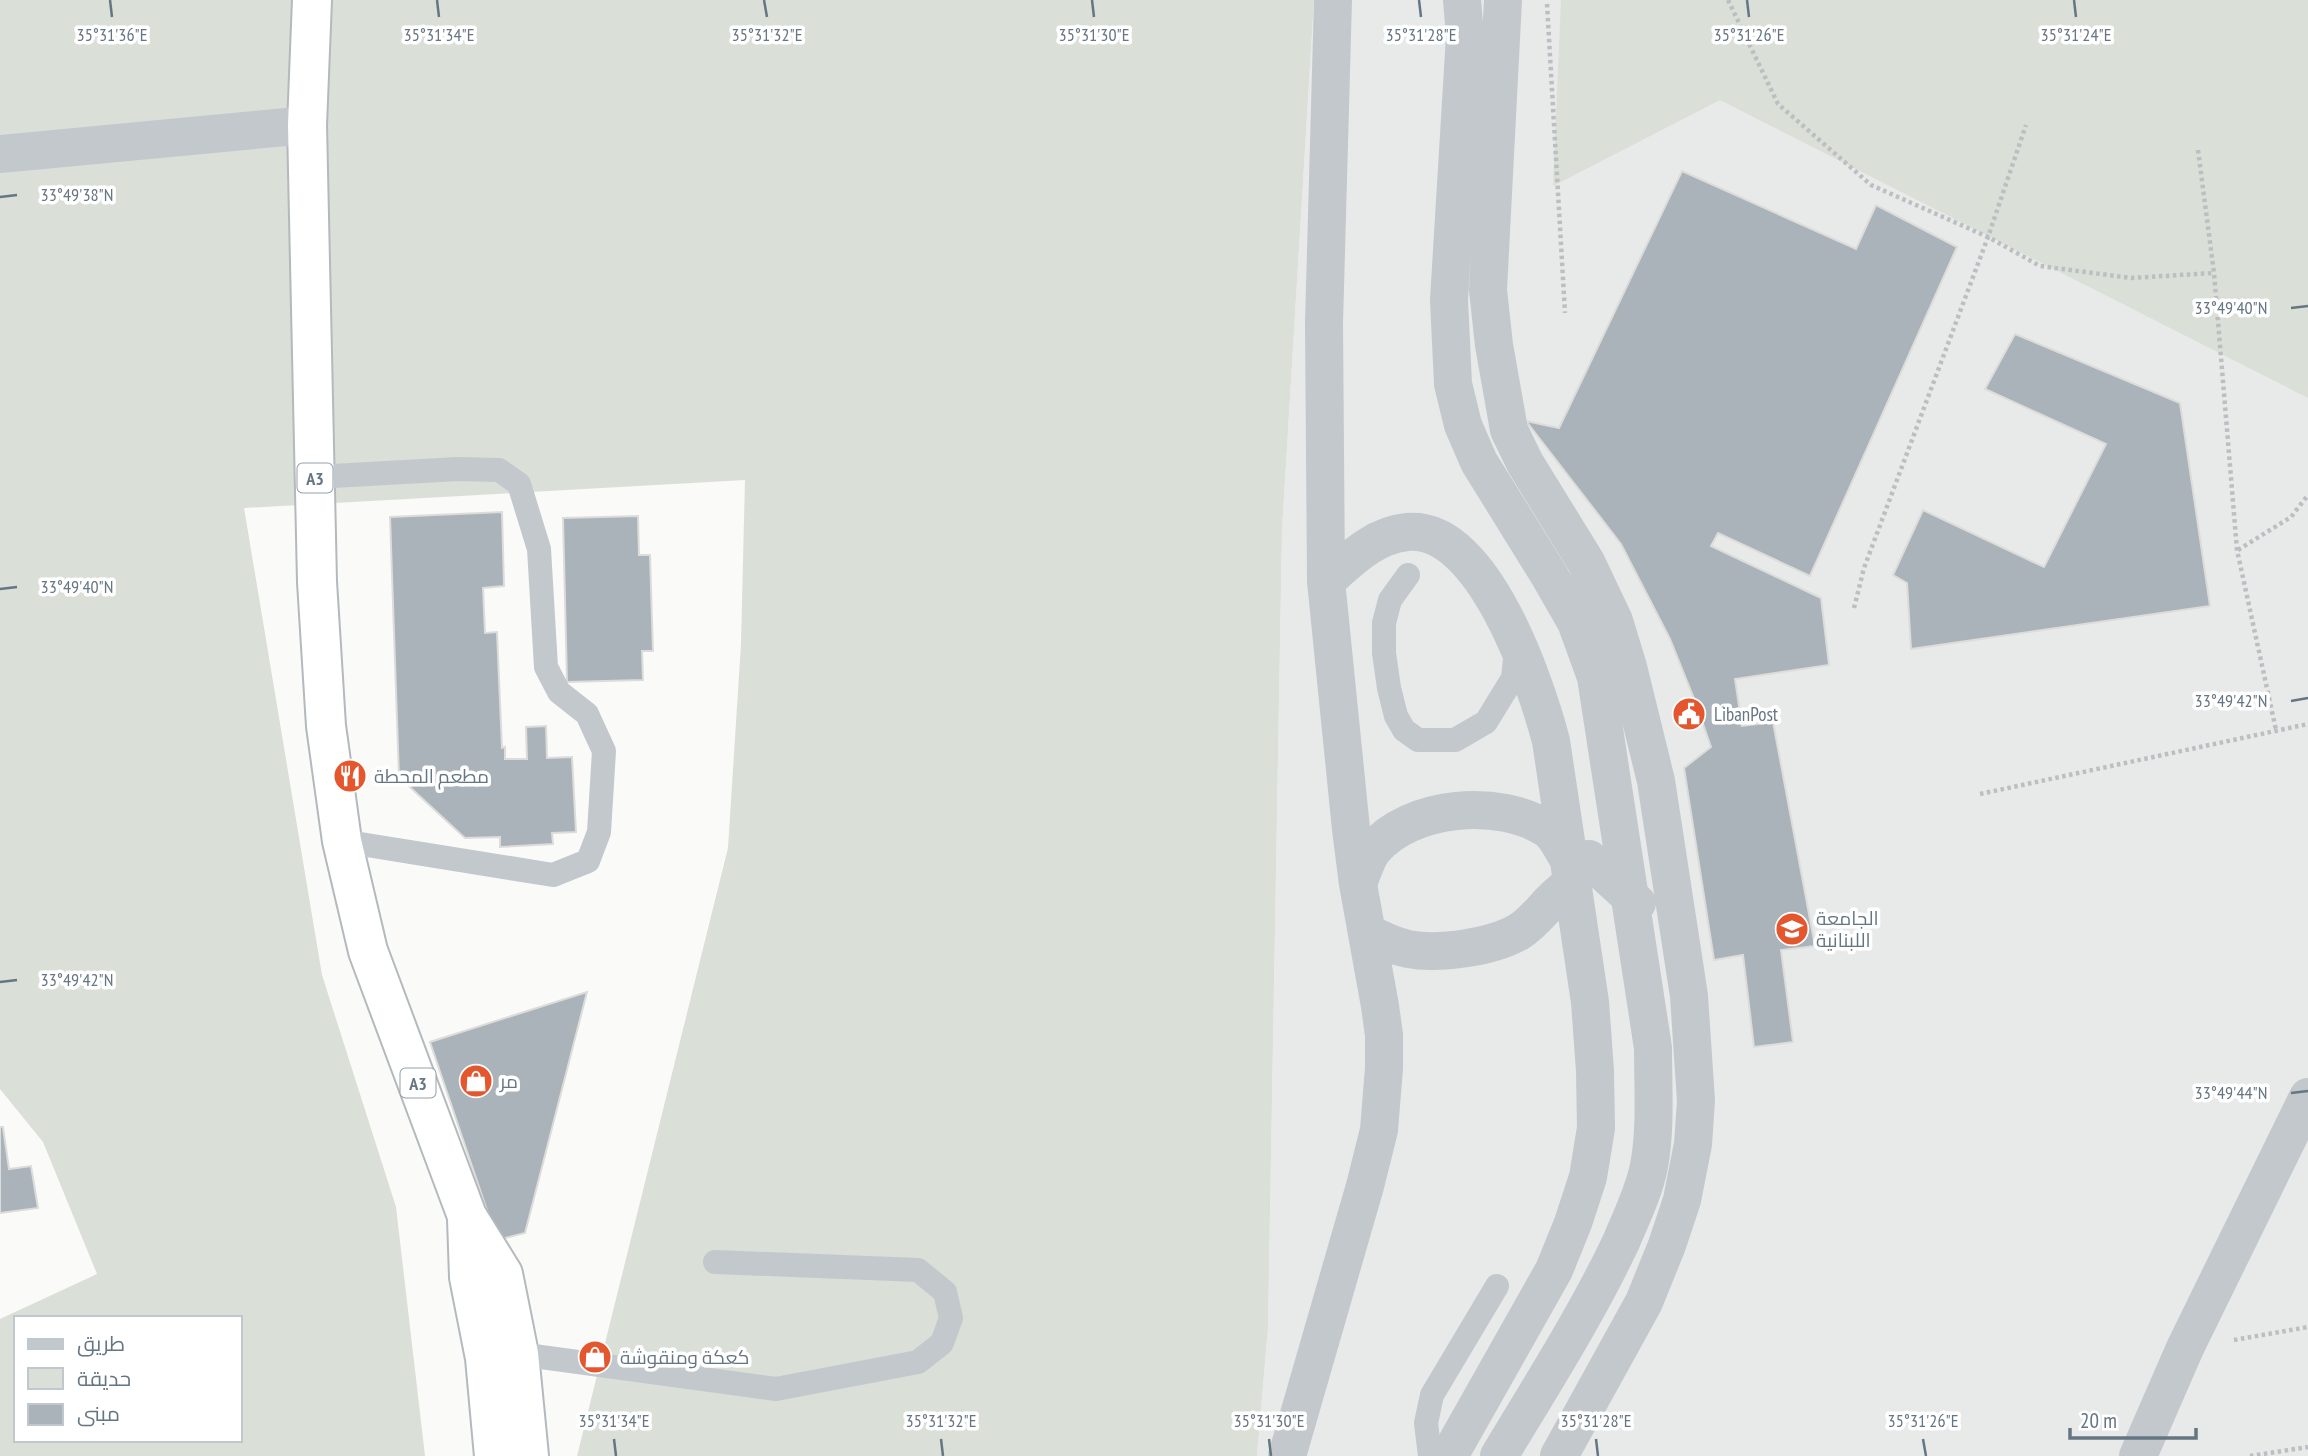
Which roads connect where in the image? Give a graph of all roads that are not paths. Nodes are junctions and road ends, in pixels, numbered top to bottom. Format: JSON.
{"nodes":[{"id":1,"x":312,"y":0,"type":"edge"},
{"id":2,"x":1333,"y":0,"type":"edge"},
{"id":3,"x":1462,"y":0,"type":"edge"},
{"id":4,"x":1503,"y":0,"type":"edge"},
{"id":5,"x":307,"y":125,"type":"junction"},
{"id":6,"x":0,"y":154,"type":"edge"},
{"id":7,"x":315,"y":477,"type":"junction"},
{"id":8,"x":1408,"y":575,"type":"dead end"},
{"id":9,"x":1326,"y":581,"type":"junction"},
{"id":10,"x":1517,"y":642,"type":"junction"},
{"id":11,"x":1651,"y":762,"type":"junction"},
{"id":12,"x":1618,"y":821,"type":"junction"},
{"id":13,"x":342,"y":841,"type":"junction"},
{"id":14,"x":1576,"y":868,"type":"junction"},
{"id":15,"x":1358,"y":884,"type":"junction"},
{"id":16,"x":1630,"y":897,"type":"junction"},
{"id":17,"x":1368,"y":933,"type":"junction"},
{"id":18,"x":1680,"y":942,"type":"junction"},
{"id":19,"x":2308,"y":1097,"type":"edge"},
{"id":20,"x":467,"y":1216,"type":"junction"},
{"id":21,"x":715,"y":1262,"type":"dead end"},
{"id":22,"x":1497,"y":1286,"type":"dead end"},
{"id":23,"x":519,"y":1354,"type":"junction"},
{"id":24,"x":494,"y":1456,"type":"edge"},
{"id":25,"x":529,"y":1456,"type":"edge"},
{"id":26,"x":1287,"y":1456,"type":"edge"},
{"id":27,"x":1430,"y":1456,"type":"edge"},
{"id":28,"x":1449,"y":1456,"type":"edge"},
{"id":29,"x":1499,"y":1456,"type":"edge"},
{"id":30,"x":1559,"y":1456,"type":"edge"},
{"id":31,"x":2138,"y":1456,"type":"edge"}],
"edges":[{"from":1,"to":5,"type":"highway","number":"A3"},
{"from":2,"to":9,"type":"street"},
{"from":3,"to":12,"type":"street"},
{"from":4,"to":11,"type":"street"},
{"from":5,"to":6,"type":"street"},
{"from":5,"to":7,"type":"highway","number":"A3"},
{"from":7,"to":13,"type":"highway","number":"A3"},
{"from":7,"to":13,"type":"lane"},
{"from":8,"to":10,"type":"lane"},
{"from":9,"to":10,"type":"street"},
{"from":9,"to":15,"type":"street"},
{"from":10,"to":14,"type":"street"},
{"from":11,"to":12,"type":"street"},
{"from":11,"to":18,"type":"street"},
{"from":12,"to":14,"type":"street"},
{"from":12,"to":16,"type":"street"},
{"from":13,"to":20,"type":"highway","number":"A3"},
{"from":14,"to":15,"type":"street"},
{"from":14,"to":16,"type":"street"},
{"from":14,"to":17,"type":"street"},
{"from":14,"to":28,"type":"street"},
{"from":15,"to":17,"type":"street"},
{"from":16,"to":18,"type":"street"},
{"from":16,"to":29,"type":"street"},
{"from":17,"to":26,"type":"street"},
{"from":18,"to":30,"type":"street"},
{"from":19,"to":31,"type":"street"},
{"from":20,"to":23,"type":"highway","number":"A3"},
{"from":20,"to":24,"type":"highway","number":"A3"},
{"from":21,"to":23,"type":"lane"},
{"from":22,"to":27,"type":"lane"},
{"from":23,"to":25,"type":"highway","number":"A3"}]}
